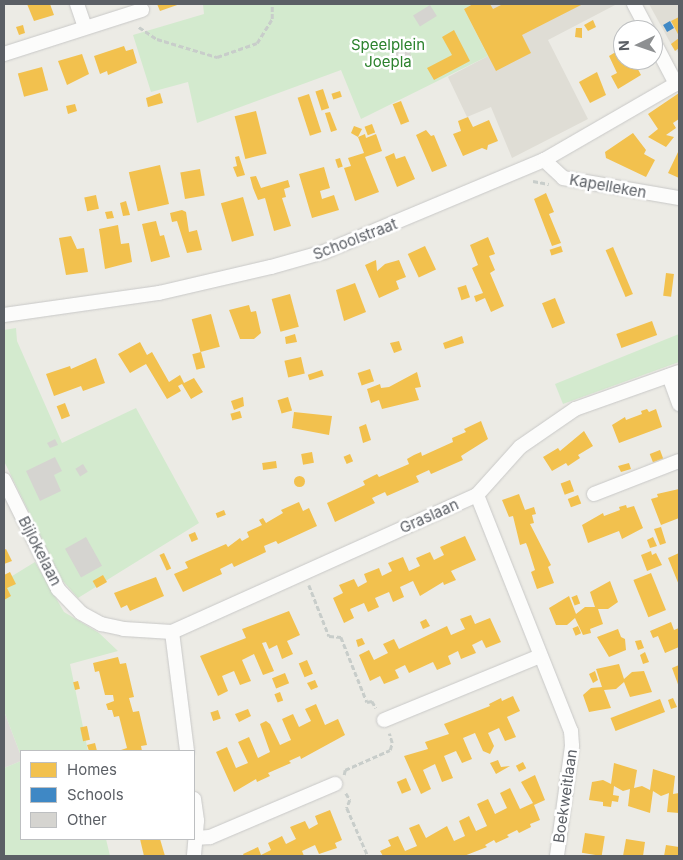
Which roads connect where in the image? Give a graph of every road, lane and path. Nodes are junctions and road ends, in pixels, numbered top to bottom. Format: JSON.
{"nodes":[{"id":1,"x":77,"y":4,"type":"edge"},
{"id":2,"x":272,"y":4,"type":"edge"},
{"id":3,"x":634,"y":4,"type":"edge"},
{"id":4,"x":142,"y":10,"type":"dead end"},
{"id":5,"x":123,"y":16,"type":"junction"},
{"id":6,"x":643,"y":20,"type":"edge"},
{"id":7,"x":85,"y":27,"type":"junction"},
{"id":8,"x":4,"y":54,"type":"edge"},
{"id":9,"x":663,"y":57,"type":"edge"},
{"id":10,"x":678,"y":83,"type":"edge"},
{"id":11,"x":544,"y":160,"type":"junction"},
{"id":12,"x":507,"y":176,"type":"junction"},
{"id":13,"x":563,"y":178,"type":"junction"},
{"id":14,"x":679,"y":198,"type":"edge"},
{"id":15,"x":4,"y":315,"type":"edge"},
{"id":16,"x":674,"y":374,"type":"edge"},
{"id":17,"x":679,"y":404,"type":"edge"},
{"id":18,"x":679,"y":461,"type":"edge"},
{"id":19,"x":4,"y":480,"type":"edge"},
{"id":20,"x":594,"y":494,"type":"dead end"},
{"id":21,"x":477,"y":495,"type":"junction"},
{"id":22,"x":304,"y":572,"type":"junction"},
{"id":23,"x":172,"y":632,"type":"junction"},
{"id":24,"x":540,"y":656,"type":"junction"},
{"id":25,"x":384,"y":720,"type":"junction"},
{"id":26,"x":188,"y":750,"type":"edge"},
{"id":27,"x":338,"y":784,"type":"junction"},
{"id":28,"x":195,"y":818,"type":"edge"},
{"id":29,"x":196,"y":838,"type":"junction"},
{"id":30,"x":554,"y":855,"type":"edge"},
{"id":31,"x":194,"y":856,"type":"edge"},
{"id":32,"x":368,"y":856,"type":"edge"}],
"edges":[{"from":1,"to":7,"type":"street"},
{"from":2,"to":5,"type":"path"},
{"from":3,"to":6,"type":"street"},
{"from":4,"to":5,"type":"street"},
{"from":5,"to":7,"type":"street"},
{"from":7,"to":8,"type":"street"},
{"from":9,"to":10,"type":"street"},
{"from":10,"to":11,"type":"street","name":"Schoolstraat"},
{"from":11,"to":12,"type":"street","name":"Schoolstraat"},
{"from":11,"to":13,"type":"street","name":"Kapelleken"},
{"from":12,"to":13,"type":"path"},
{"from":12,"to":15,"type":"street","name":"Schoolstraat"},
{"from":13,"to":14,"type":"street","name":"Kapelleken"},
{"from":16,"to":17,"type":"street","name":"Graslaan"},
{"from":16,"to":21,"type":"street","name":"Graslaan"},
{"from":18,"to":20,"type":"street"},
{"from":19,"to":23,"type":"street","name":"Bijlokelaan"},
{"from":21,"to":22,"type":"street","name":"Graslaan"},
{"from":21,"to":24,"type":"street","name":"Boekweitlaan"},
{"from":22,"to":23,"type":"street","name":"Graslaan"},
{"from":22,"to":25,"type":"path"},
{"from":23,"to":26,"type":"street"},
{"from":24,"to":25,"type":"street"},
{"from":24,"to":30,"type":"street","name":"Boekweitlaan"},
{"from":25,"to":27,"type":"path"},
{"from":27,"to":29,"type":"street"},
{"from":27,"to":32,"type":"path"},
{"from":28,"to":29,"type":"street"},
{"from":29,"to":31,"type":"street"}]}
